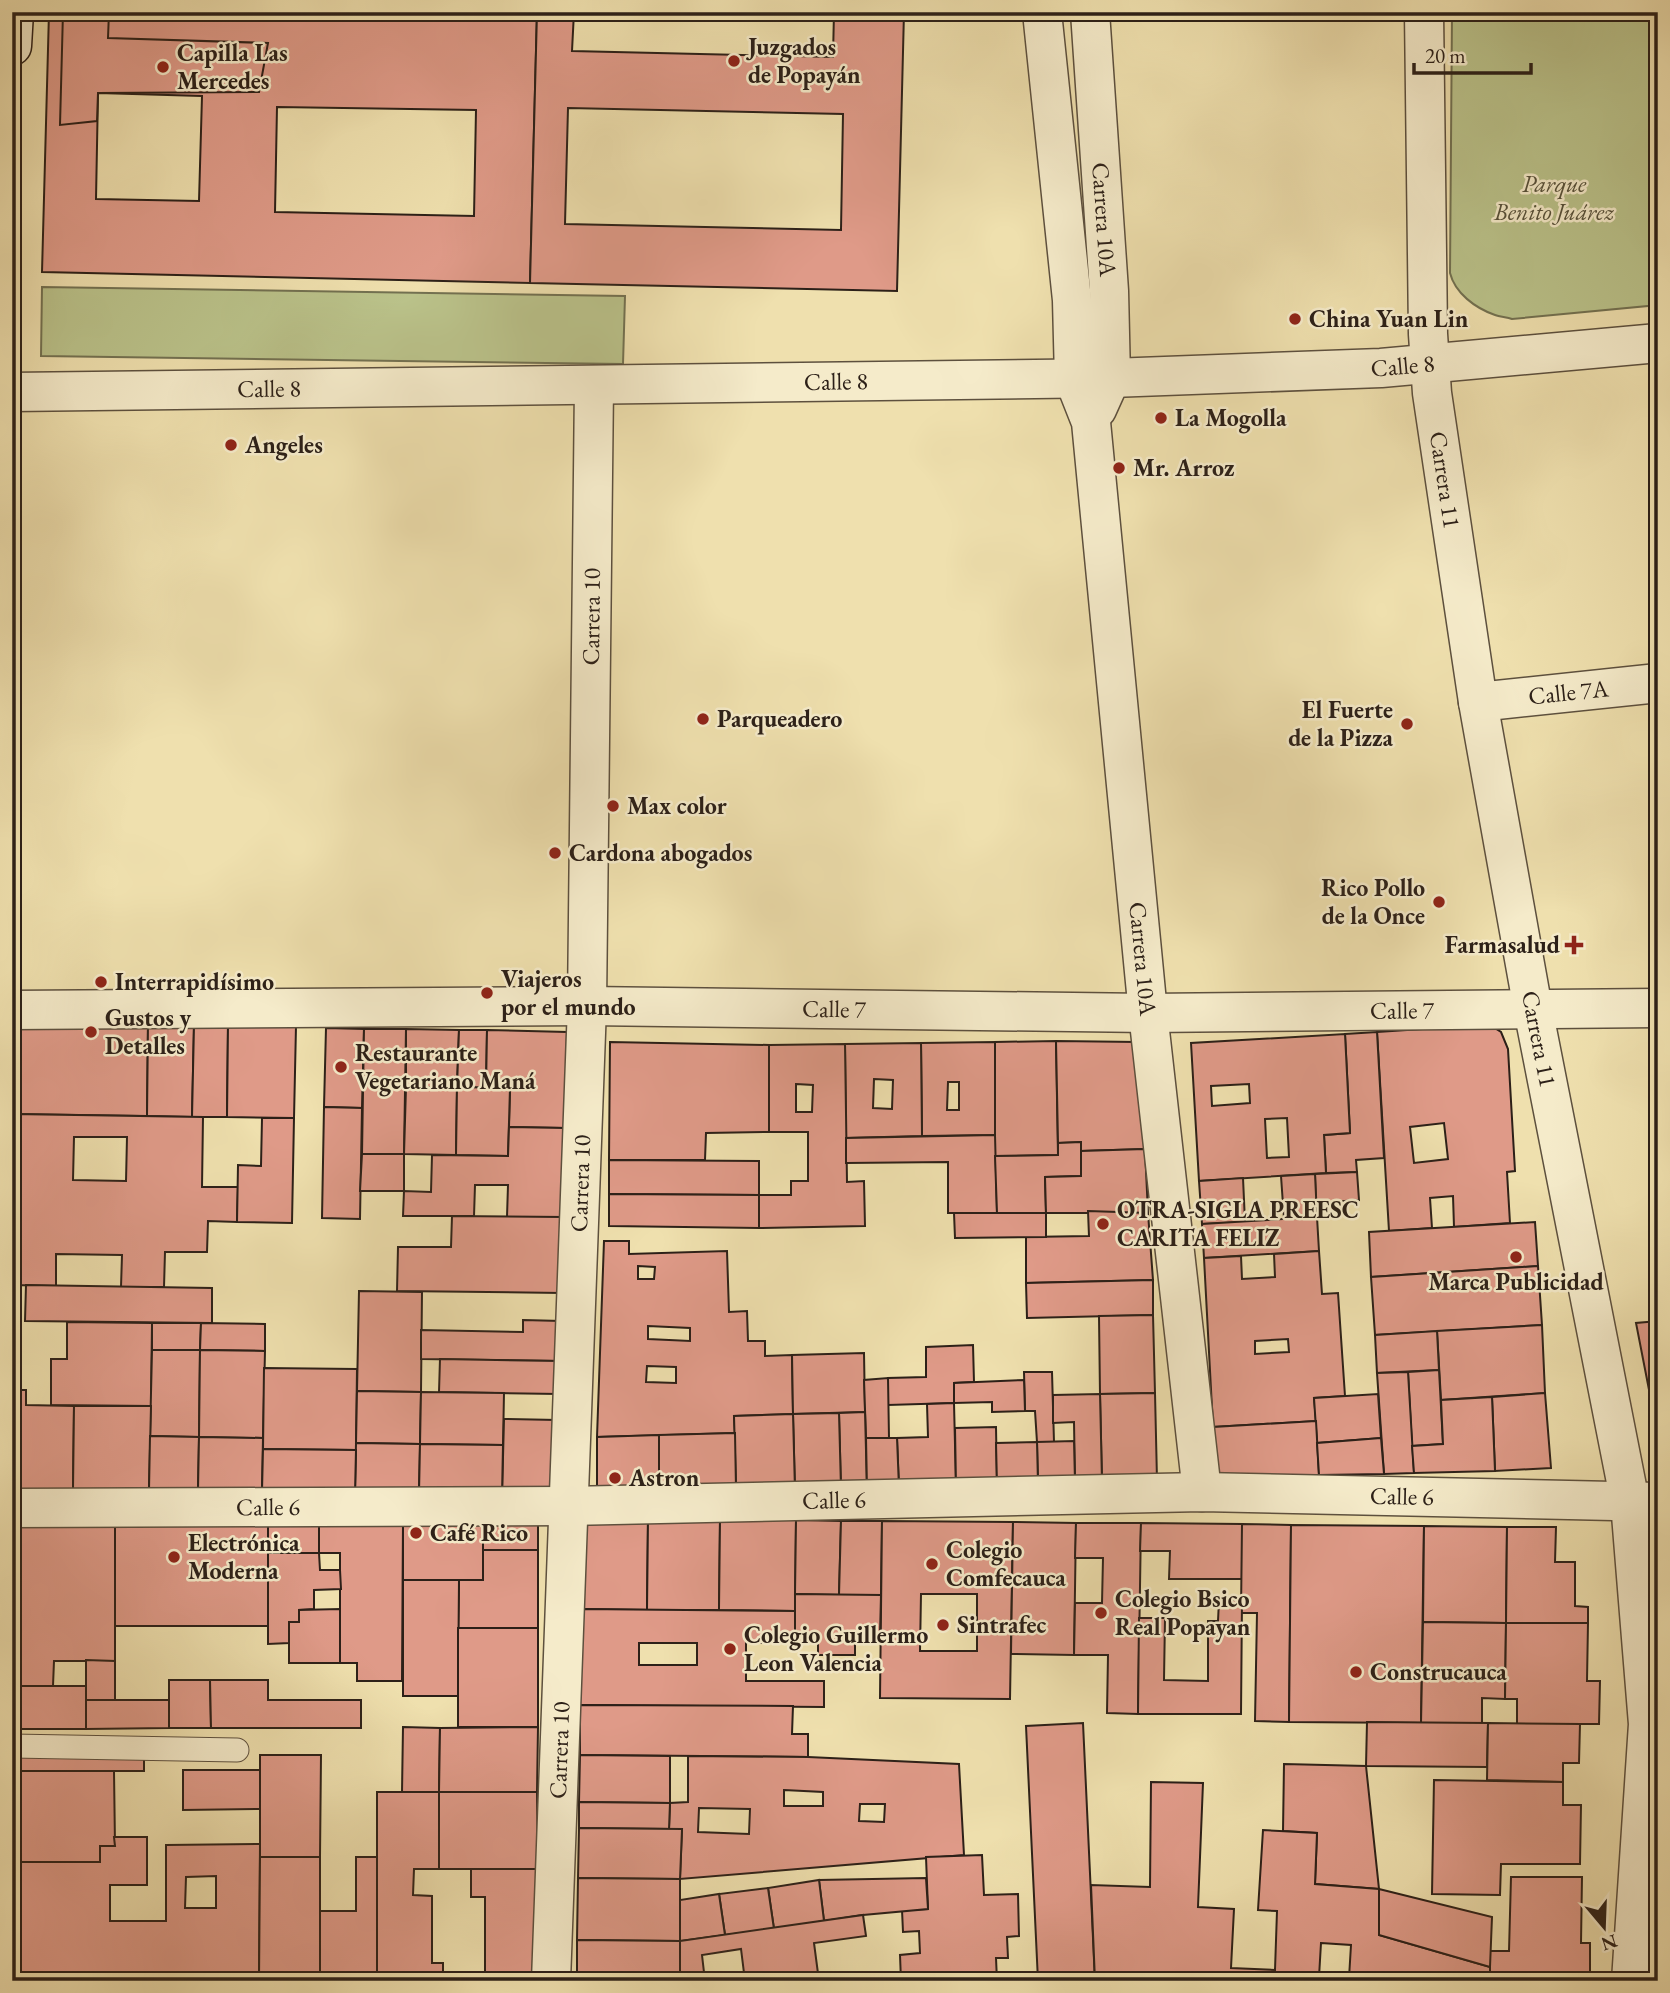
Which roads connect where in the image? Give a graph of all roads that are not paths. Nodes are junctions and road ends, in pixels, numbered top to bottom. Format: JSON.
{"nodes":[{"id":1,"x":14,"y":12,"type":"edge"},
{"id":2,"x":1042,"y":12,"type":"edge"},
{"id":3,"x":1090,"y":12,"type":"edge"},
{"id":4,"x":1424,"y":12,"type":"edge"},
{"id":5,"x":12,"y":46,"type":"edge"},
{"id":6,"x":1658,"y":343,"type":"edge"},
{"id":7,"x":1430,"y":364,"type":"junction"},
{"id":8,"x":1093,"y":378,"type":"junction"},
{"id":9,"x":594,"y":385,"type":"junction"},
{"id":10,"x":12,"y":392,"type":"edge"},
{"id":11,"x":1658,"y":683,"type":"edge"},
{"id":12,"x":1478,"y":702,"type":"junction"},
{"id":13,"x":587,"y":1006,"type":"junction"},
{"id":14,"x":1658,"y":1008,"type":"edge"},
{"id":15,"x":1533,"y":1009,"type":"junction"},
{"id":16,"x":12,"y":1010,"type":"edge"},
{"id":17,"x":1148,"y":1013,"type":"junction"},
{"id":18,"x":1202,"y":1492,"type":"junction"},
{"id":19,"x":1644,"y":1502,"type":"edge"},
{"id":20,"x":568,"y":1506,"type":"junction"},
{"id":21,"x":12,"y":1508,"type":"edge"},
{"id":22,"x":1653,"y":1725,"type":"edge"},
{"id":23,"x":12,"y":1746,"type":"edge"},
{"id":24,"x":237,"y":1750,"type":"dead end"},
{"id":25,"x":551,"y":1981,"type":"edge"},
{"id":26,"x":1631,"y":1981,"type":"edge"}],
"edges":[{"from":1,"to":5,"type":"street"},
{"from":2,"to":8,"type":"street","name":"Carrera 10A"},
{"from":3,"to":8,"type":"street","name":"Carrera 10A"},
{"from":4,"to":7,"type":"street","name":"Carrera 11"},
{"from":6,"to":7,"type":"street","name":"Calle 8"},
{"from":7,"to":8,"type":"street","name":"Calle 8"},
{"from":7,"to":12,"type":"street","name":"Carrera 11"},
{"from":8,"to":9,"type":"street","name":"Calle 8"},
{"from":8,"to":17,"type":"street","name":"Carrera 10A"},
{"from":9,"to":10,"type":"street","name":"Calle 8"},
{"from":9,"to":13,"type":"street","name":"Carrera 10"},
{"from":11,"to":12,"type":"street","name":"Calle 7A"},
{"from":12,"to":15,"type":"street","name":"Carrera 11"},
{"from":13,"to":16,"type":"street","name":"Calle 7"},
{"from":13,"to":17,"type":"street","name":"Calle 7"},
{"from":13,"to":20,"type":"street","name":"Carrera 10"},
{"from":14,"to":15,"type":"street","name":"Calle 7"},
{"from":15,"to":17,"type":"street","name":"Calle 7"},
{"from":15,"to":19,"type":"street","name":"Carrera 11"},
{"from":17,"to":18,"type":"street","name":"Carrera 10A"},
{"from":18,"to":19,"type":"street","name":"Calle 6"},
{"from":18,"to":20,"type":"street","name":"Calle 6"},
{"from":19,"to":22,"type":"street","name":"Carrera 11"},
{"from":20,"to":21,"type":"street","name":"Calle 6"},
{"from":20,"to":25,"type":"street","name":"Carrera 10"},
{"from":22,"to":26,"type":"street","name":"Carrera 11"},
{"from":23,"to":24,"type":"lane"}]}
